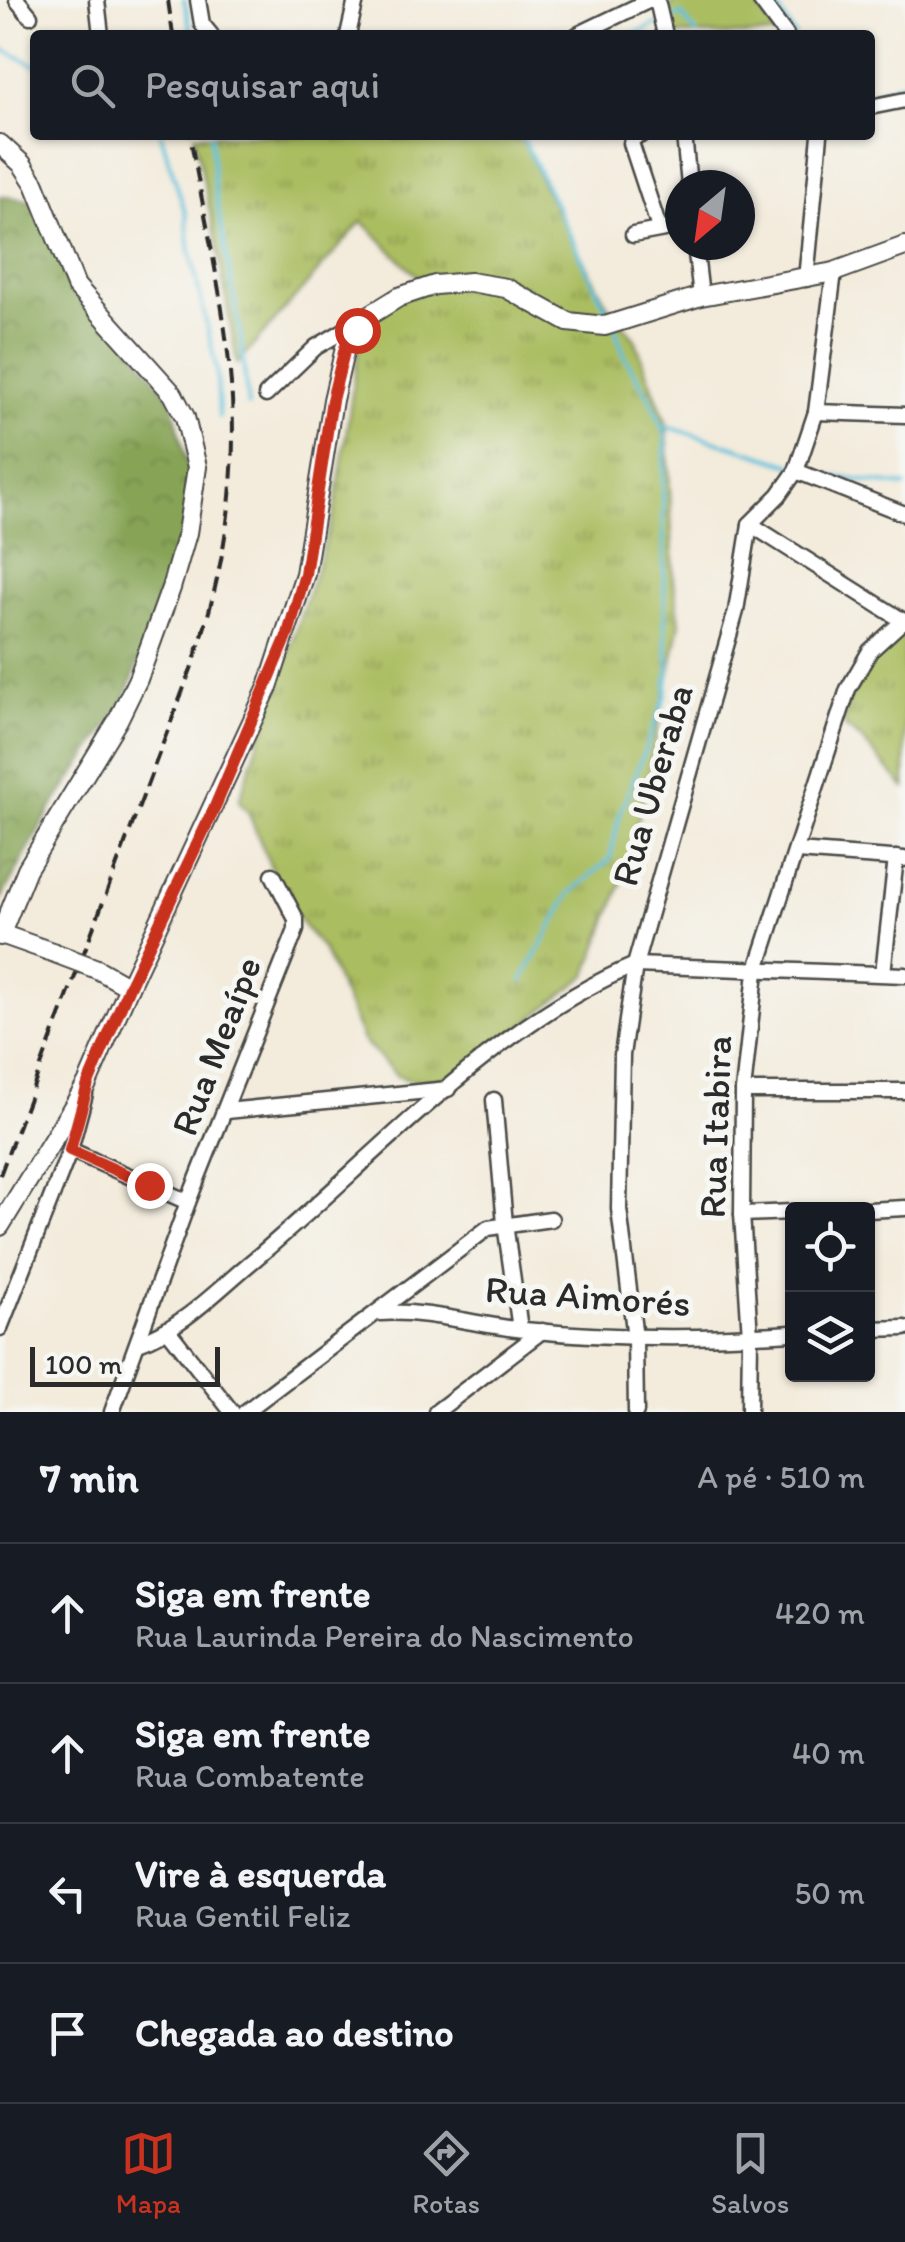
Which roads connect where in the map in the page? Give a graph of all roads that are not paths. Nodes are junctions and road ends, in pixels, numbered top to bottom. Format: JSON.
{"nodes":[{"id":1,"x":18,"y":0,"type":"edge"},
{"id":2,"x":97,"y":0,"type":"edge"},
{"id":3,"x":198,"y":0,"type":"edge"},
{"id":4,"x":356,"y":0,"type":"edge"},
{"id":5,"x":653,"y":0,"type":"edge"},
{"id":6,"x":760,"y":0,"type":"edge"},
{"id":7,"x":30,"y":16,"type":"dead end"},
{"id":8,"x":100,"y":30,"type":"edge"},
{"id":9,"x":207,"y":30,"type":"edge"},
{"id":10,"x":349,"y":30,"type":"edge"},
{"id":11,"x":589,"y":30,"type":"edge"},
{"id":12,"x":663,"y":30,"type":"edge"},
{"id":13,"x":782,"y":30,"type":"edge"},
{"id":14,"x":905,"y":100,"type":"edge"},
{"id":15,"x":875,"y":106,"type":"edge"},
{"id":16,"x":634,"y":140,"type":"edge"},
{"id":17,"x":684,"y":140,"type":"edge"},
{"id":18,"x":819,"y":140,"type":"edge"},
{"id":19,"x":0,"y":144,"type":"edge"},
{"id":20,"x":687,"y":170,"type":"edge"},
{"id":21,"x":665,"y":227,"type":"edge"},
{"id":22,"x":659,"y":228,"type":"junction"},
{"id":23,"x":633,"y":235,"type":"dead end"},
{"id":24,"x":905,"y":246,"type":"edge"},
{"id":25,"x":697,"y":260,"type":"edge"},
{"id":26,"x":834,"y":272,"type":"junction"},
{"id":27,"x":806,"y":273,"type":"junction"},
{"id":28,"x":701,"y":296,"type":"junction"},
{"id":29,"x":366,"y":318,"type":"junction"},
{"id":30,"x":266,"y":395,"type":"dead end"},
{"id":31,"x":816,"y":412,"type":"junction"},
{"id":32,"x":905,"y":415,"type":"edge"},
{"id":33,"x":796,"y":471,"type":"junction"},
{"id":34,"x":905,"y":514,"type":"edge"},
{"id":35,"x":750,"y":524,"type":"junction"},
{"id":36,"x":904,"y":621,"type":"edge"},
{"id":37,"x":796,"y":851,"type":"junction"},
{"id":38,"x":901,"y":858,"type":"edge"},
{"id":39,"x":272,"y":874,"type":"dead end"},
{"id":40,"x":0,"y":935,"type":"edge"},
{"id":41,"x":635,"y":965,"type":"junction"},
{"id":42,"x":756,"y":972,"type":"junction"},
{"id":43,"x":883,"y":974,"type":"junction"},
{"id":44,"x":905,"y":975,"type":"edge"},
{"id":45,"x":129,"y":987,"type":"junction"},
{"id":46,"x":88,"y":1084,"type":"junction"},
{"id":47,"x":448,"y":1089,"type":"junction"},
{"id":48,"x":743,"y":1091,"type":"junction"},
{"id":49,"x":905,"y":1091,"type":"edge"},
{"id":50,"x":494,"y":1100,"type":"dead end"},
{"id":51,"x":226,"y":1111,"type":"junction"},
{"id":52,"x":70,"y":1150,"type":"junction"},
{"id":53,"x":188,"y":1202,"type":"junction"},
{"id":54,"x":905,"y":1208,"type":"edge"},
{"id":55,"x":875,"y":1210,"type":"edge"},
{"id":56,"x":785,"y":1212,"type":"edge"},
{"id":57,"x":742,"y":1214,"type":"junction"},
{"id":58,"x":551,"y":1219,"type":"dead end"},
{"id":59,"x":505,"y":1224,"type":"junction"},
{"id":60,"x":0,"y":1226,"type":"edge"},
{"id":61,"x":380,"y":1313,"type":"junction"},
{"id":62,"x":0,"y":1328,"type":"edge"},
{"id":63,"x":905,"y":1328,"type":"edge"},
{"id":64,"x":875,"y":1329,"type":"edge"},
{"id":65,"x":168,"y":1330,"type":"junction"},
{"id":66,"x":520,"y":1330,"type":"junction"},
{"id":67,"x":542,"y":1331,"type":"junction"},
{"id":68,"x":785,"y":1334,"type":"edge"},
{"id":69,"x":750,"y":1336,"type":"junction"},
{"id":70,"x":635,"y":1338,"type":"junction"},
{"id":71,"x":138,"y":1343,"type":"junction"},
{"id":72,"x":112,"y":1412,"type":"edge"},
{"id":73,"x":232,"y":1412,"type":"edge"},
{"id":74,"x":245,"y":1412,"type":"edge"},
{"id":75,"x":436,"y":1412,"type":"edge"},
{"id":76,"x":636,"y":1412,"type":"edge"},
{"id":77,"x":749,"y":1412,"type":"edge"}],
"edges":[{"from":1,"to":7,"type":"street"},
{"from":2,"to":8,"type":"street"},
{"from":3,"to":9,"type":"street"},
{"from":4,"to":10,"type":"street"},
{"from":5,"to":11,"type":"street"},
{"from":5,"to":12,"type":"street"},
{"from":6,"to":13,"type":"street"},
{"from":14,"to":15,"type":"street"},
{"from":16,"to":22,"type":"street"},
{"from":17,"to":20,"type":"street"},
{"from":18,"to":27,"type":"street"},
{"from":19,"to":40,"type":"street"},
{"from":21,"to":22,"type":"street"},
{"from":22,"to":23,"type":"street"},
{"from":24,"to":26,"type":"street"},
{"from":25,"to":28,"type":"street"},
{"from":26,"to":27,"type":"street"},
{"from":26,"to":31,"type":"street"},
{"from":27,"to":28,"type":"street"},
{"from":28,"to":29,"type":"street"},
{"from":29,"to":30,"type":"street"},
{"from":29,"to":45,"type":"street"},
{"from":31,"to":32,"type":"street"},
{"from":31,"to":33,"type":"street"},
{"from":33,"to":34,"type":"street"},
{"from":33,"to":35,"type":"street"},
{"from":35,"to":36,"type":"street"},
{"from":35,"to":41,"type":"street","name":"Rua Uberaba"},
{"from":36,"to":37,"type":"street","name":"Rua Itabira"},
{"from":37,"to":38,"type":"street"},
{"from":37,"to":42,"type":"street","name":"Rua Itabira"},
{"from":38,"to":43,"type":"street"},
{"from":39,"to":51,"type":"street","name":"Rua Meaípe"},
{"from":40,"to":45,"type":"street","bridge":true},
{"from":41,"to":42,"type":"street"},
{"from":41,"to":47,"type":"street"},
{"from":41,"to":70,"type":"street","name":"Rua Uberaba"},
{"from":42,"to":43,"type":"street"},
{"from":42,"to":48,"type":"street","name":"Rua Itabira"},
{"from":43,"to":44,"type":"street"},
{"from":45,"to":46,"type":"street"},
{"from":46,"to":52,"type":"street"},
{"from":46,"to":60,"type":"street"},
{"from":47,"to":51,"type":"street"},
{"from":47,"to":65,"type":"street"},
{"from":48,"to":49,"type":"street"},
{"from":48,"to":57,"type":"street","name":"Rua Itabira"},
{"from":50,"to":59,"type":"street"},
{"from":51,"to":53,"type":"street","name":"Rua Meaípe"},
{"from":52,"to":53,"type":"street"},
{"from":52,"to":62,"type":"street"},
{"from":53,"to":71,"type":"street","name":"Rua Meaípe"},
{"from":54,"to":55,"type":"street"},
{"from":56,"to":57,"type":"street"},
{"from":57,"to":69,"type":"street","name":"Rua Itabira"},
{"from":58,"to":59,"type":"street"},
{"from":59,"to":61,"type":"street"},
{"from":59,"to":66,"type":"street"},
{"from":61,"to":66,"type":"street","name":"Rua Aimorés"},
{"from":61,"to":74,"type":"street"},
{"from":63,"to":64,"type":"street"},
{"from":65,"to":71,"type":"street"},
{"from":65,"to":73,"type":"street"},
{"from":66,"to":67,"type":"street","name":"Rua Aimorés"},
{"from":67,"to":70,"type":"street","name":"Rua Aimorés"},
{"from":67,"to":75,"type":"street"},
{"from":68,"to":69,"type":"street","name":"Rua Aimorés"},
{"from":69,"to":70,"type":"street","name":"Rua Aimorés"},
{"from":69,"to":77,"type":"street","name":"Rua Itabira"},
{"from":70,"to":76,"type":"street","name":"Rua Uberaba"},
{"from":71,"to":72,"type":"street","name":"Rua Meaípe"}]}
